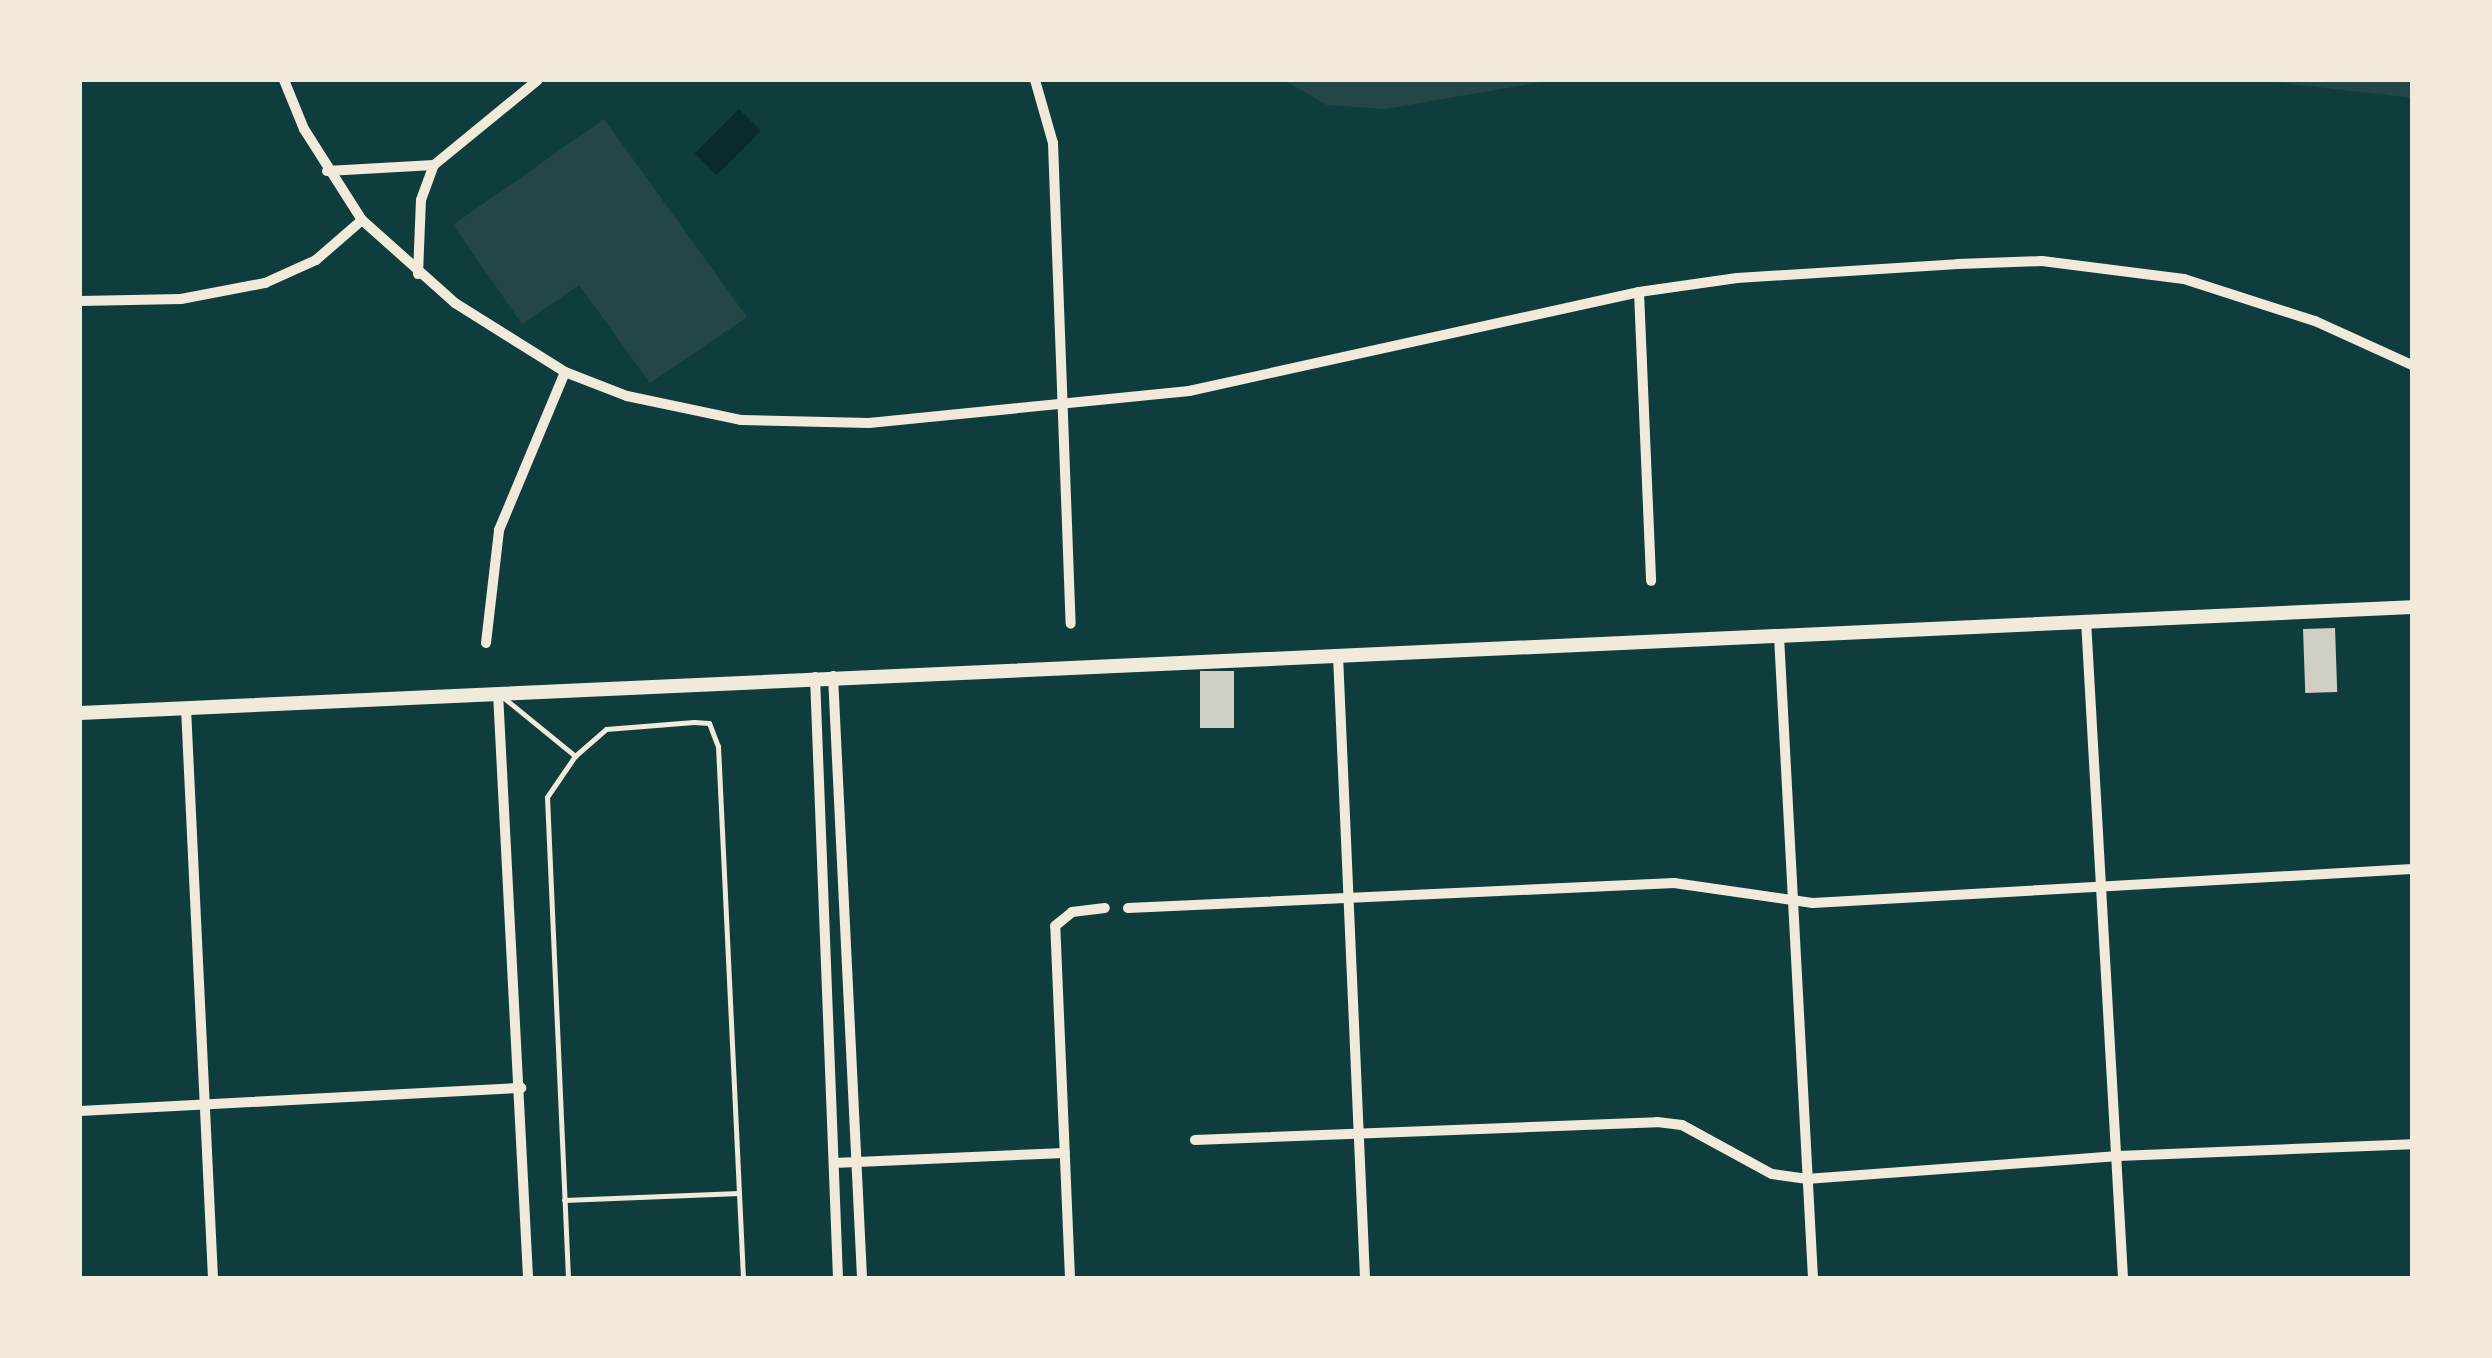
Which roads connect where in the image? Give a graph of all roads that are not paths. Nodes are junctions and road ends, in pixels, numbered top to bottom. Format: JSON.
{"nodes":[{"id":1,"x":284,"y":80,"type":"edge"},
{"id":2,"x":538,"y":80,"type":"edge"},
{"id":3,"x":1034,"y":80,"type":"edge"},
{"id":4,"x":434,"y":165,"type":"junction"},
{"id":5,"x":327,"y":171,"type":"junction"},
{"id":6,"x":362,"y":220,"type":"junction"},
{"id":7,"x":418,"y":274,"type":"junction"},
{"id":8,"x":1639,"y":292,"type":"junction"},
{"id":9,"x":80,"y":302,"type":"edge"},
{"id":10,"x":2412,"y":365,"type":"edge"},
{"id":11,"x":565,"y":372,"type":"junction"},
{"id":12,"x":1064,"y":407,"type":"junction"},
{"id":13,"x":1651,"y":582,"type":"dead end"},
{"id":14,"x":2412,"y":608,"type":"edge"},
{"id":15,"x":2086,"y":620,"type":"junction"},
{"id":16,"x":1071,"y":624,"type":"dead end"},
{"id":17,"x":1779,"y":636,"type":"junction"},
{"id":18,"x":486,"y":643,"type":"dead end"},
{"id":19,"x":1338,"y":655,"type":"junction"},
{"id":20,"x":834,"y":676,"type":"junction"},
{"id":21,"x":814,"y":677,"type":"junction"},
{"id":22,"x":498,"y":693,"type":"junction"},
{"id":23,"x":186,"y":708,"type":"junction"},
{"id":24,"x":80,"y":713,"type":"edge"},
{"id":25,"x":575,"y":756,"type":"junction"},
{"id":26,"x":2412,"y":869,"type":"edge"},
{"id":27,"x":2104,"y":884,"type":"junction"},
{"id":28,"x":1346,"y":894,"type":"junction"},
{"id":29,"x":1794,"y":902,"type":"junction"},
{"id":30,"x":1105,"y":908,"type":"dead end"},
{"id":31,"x":1128,"y":908,"type":"dead end"},
{"id":32,"x":846,"y":955,"type":"junction"},
{"id":33,"x":826,"y":956,"type":"junction"},
{"id":34,"x":521,"y":1088,"type":"junction"},
{"id":35,"x":203,"y":1106,"type":"junction"},
{"id":36,"x":80,"y":1111,"type":"edge"},
{"id":37,"x":1355,"y":1133,"type":"junction"},
{"id":38,"x":1195,"y":1140,"type":"dead end"},
{"id":39,"x":2412,"y":1144,"type":"edge"},
{"id":40,"x":1065,"y":1153,"type":"junction"},
{"id":41,"x":2118,"y":1156,"type":"junction"},
{"id":42,"x":856,"y":1162,"type":"junction"},
{"id":43,"x":834,"y":1163,"type":"junction"},
{"id":44,"x":1806,"y":1179,"type":"junction"},
{"id":45,"x":739,"y":1192,"type":"junction"},
{"id":46,"x":564,"y":1200,"type":"junction"},
{"id":47,"x":213,"y":1278,"type":"edge"},
{"id":48,"x":528,"y":1278,"type":"edge"},
{"id":49,"x":568,"y":1278,"type":"edge"},
{"id":50,"x":743,"y":1278,"type":"edge"},
{"id":51,"x":838,"y":1278,"type":"edge"},
{"id":52,"x":862,"y":1278,"type":"edge"},
{"id":53,"x":1070,"y":1278,"type":"edge"},
{"id":54,"x":1365,"y":1278,"type":"edge"},
{"id":55,"x":1813,"y":1278,"type":"edge"},
{"id":56,"x":2123,"y":1278,"type":"edge"}],
"edges":[{"from":1,"to":5,"type":"street"},
{"from":2,"to":4,"type":"street"},
{"from":3,"to":12,"type":"street"},
{"from":4,"to":5,"type":"street"},
{"from":4,"to":7,"type":"street"},
{"from":5,"to":6,"type":"street"},
{"from":6,"to":7,"type":"street"},
{"from":6,"to":9,"type":"street"},
{"from":7,"to":11,"type":"street"},
{"from":8,"to":10,"type":"street"},
{"from":8,"to":12,"type":"street"},
{"from":8,"to":13,"type":"street"},
{"from":11,"to":12,"type":"street"},
{"from":11,"to":18,"type":"street"},
{"from":12,"to":16,"type":"street"},
{"from":14,"to":15,"type":"street"},
{"from":15,"to":17,"type":"street"},
{"from":15,"to":27,"type":"street"},
{"from":17,"to":19,"type":"street"},
{"from":17,"to":29,"type":"street"},
{"from":19,"to":20,"type":"street"},
{"from":19,"to":28,"type":"street"},
{"from":20,"to":21,"type":"street"},
{"from":20,"to":32,"type":"street"},
{"from":21,"to":22,"type":"street"},
{"from":21,"to":33,"type":"street"},
{"from":22,"to":23,"type":"street"},
{"from":22,"to":25,"type":"lane"},
{"from":22,"to":34,"type":"street"},
{"from":23,"to":24,"type":"street"},
{"from":23,"to":35,"type":"street"},
{"from":25,"to":45,"type":"lane"},
{"from":25,"to":46,"type":"lane"},
{"from":26,"to":27,"type":"street"},
{"from":27,"to":29,"type":"street"},
{"from":27,"to":41,"type":"street"},
{"from":28,"to":29,"type":"street"},
{"from":28,"to":31,"type":"street"},
{"from":28,"to":37,"type":"street"},
{"from":29,"to":44,"type":"street"},
{"from":30,"to":40,"type":"street"},
{"from":32,"to":33,"type":"street"},
{"from":32,"to":42,"type":"street"},
{"from":33,"to":43,"type":"street"},
{"from":34,"to":35,"type":"street"},
{"from":34,"to":48,"type":"street"},
{"from":35,"to":36,"type":"street"},
{"from":35,"to":47,"type":"street"},
{"from":37,"to":38,"type":"street"},
{"from":37,"to":44,"type":"street"},
{"from":37,"to":54,"type":"street"},
{"from":39,"to":41,"type":"street"},
{"from":40,"to":42,"type":"street"},
{"from":40,"to":53,"type":"street"},
{"from":41,"to":44,"type":"street"},
{"from":41,"to":56,"type":"street"},
{"from":42,"to":43,"type":"street"},
{"from":42,"to":52,"type":"street"},
{"from":43,"to":51,"type":"street"},
{"from":44,"to":55,"type":"street"},
{"from":45,"to":46,"type":"lane"},
{"from":45,"to":50,"type":"lane"},
{"from":46,"to":49,"type":"lane"}]}
